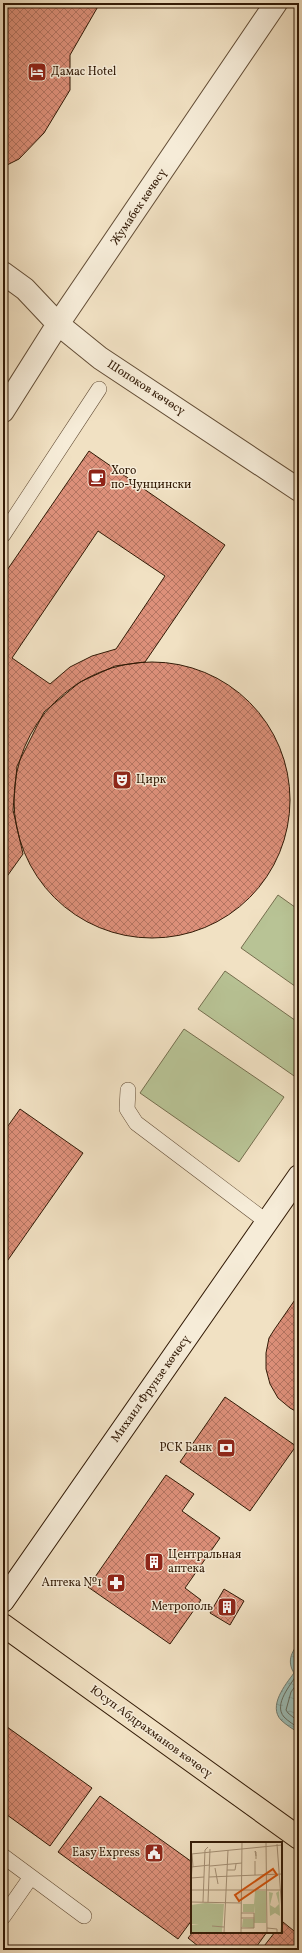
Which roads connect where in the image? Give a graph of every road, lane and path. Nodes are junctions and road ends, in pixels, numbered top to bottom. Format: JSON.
{"nodes":[{"id":1,"x":276,"y":3,"type":"edge"},
{"id":2,"x":3,"y":273,"type":"edge"},
{"id":3,"x":58,"y":324,"type":"junction"},
{"id":4,"x":99,"y":389,"type":"dead end"},
{"id":5,"x":3,"y":411,"type":"edge"},
{"id":6,"x":299,"y":490,"type":"edge"},
{"id":7,"x":3,"y":535,"type":"edge"},
{"id":8,"x":128,"y":1090,"type":"dead end"},
{"id":9,"x":299,"y":1176,"type":"edge"},
{"id":10,"x":267,"y":1222,"type":"junction"},
{"id":11,"x":3,"y":1601,"type":"edge"},
{"id":12,"x":3,"y":1625,"type":"edge"},
{"id":13,"x":299,"y":1838,"type":"edge"},
{"id":14,"x":3,"y":1856,"type":"edge"},
{"id":15,"x":31,"y":1877,"type":"junction"},
{"id":16,"x":84,"y":1916,"type":"dead end"},
{"id":17,"x":3,"y":1917,"type":"edge"}],
"edges":[{"from":1,"to":3,"type":"street","name":"Жумабек көчөсү"},
{"from":2,"to":3,"type":"street","name":"Шопоков көчөсү"},
{"from":3,"to":5,"type":"street","name":"Жумабек көчөсү"},
{"from":3,"to":6,"type":"street","name":"Шопоков көчөсү"},
{"from":4,"to":7,"type":"lane"},
{"from":8,"to":10,"type":"lane"},
{"from":9,"to":10,"type":"street","name":"Михаил Фрунзе көчөсү"},
{"from":10,"to":11,"type":"street","name":"Михаил Фрунзе көчөсү"},
{"from":12,"to":13,"type":"main road","name":"Юсуп Абдрахманов көчөсү"},
{"from":14,"to":15,"type":"lane"},
{"from":15,"to":16,"type":"lane"},
{"from":15,"to":17,"type":"lane"}]}
